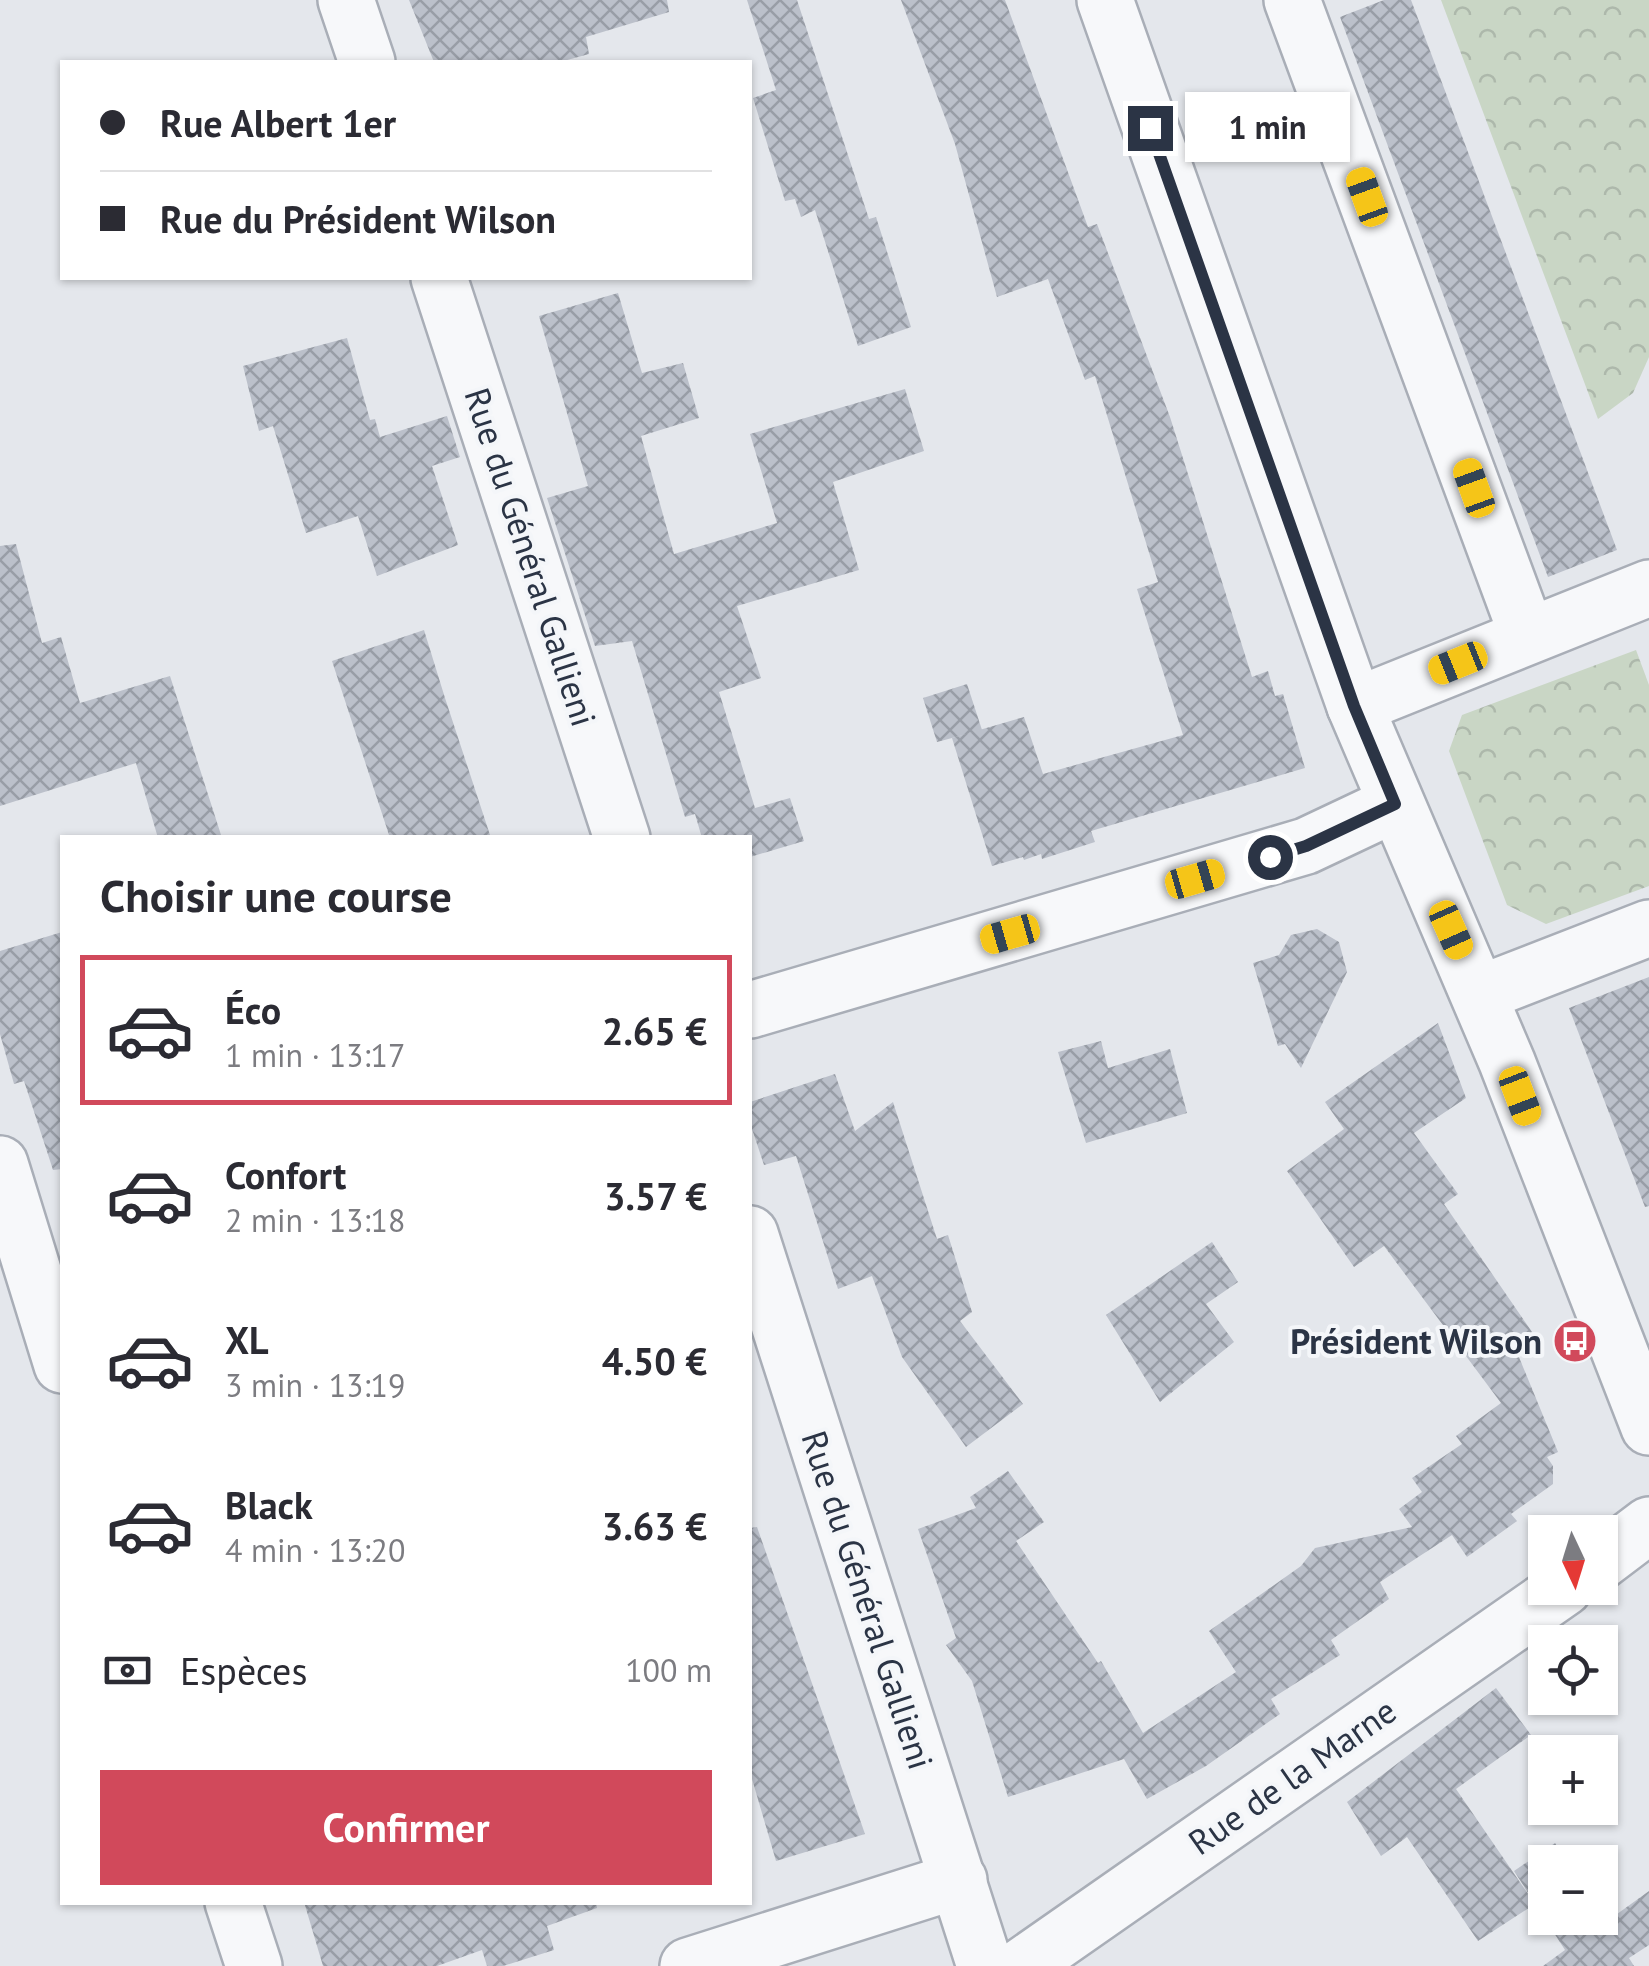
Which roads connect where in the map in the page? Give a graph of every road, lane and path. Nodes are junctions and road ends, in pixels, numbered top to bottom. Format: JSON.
{"nodes":[{"id":1,"x":346,"y":0,"type":"edge"},
{"id":2,"x":1292,"y":0,"type":"edge"},
{"id":3,"x":1121,"y":6,"type":"edge"},
{"id":4,"x":366,"y":60,"type":"edge"},
{"id":5,"x":439,"y":280,"type":"edge"},
{"id":6,"x":1649,"y":588,"type":"edge"},
{"id":7,"x":1526,"y":634,"type":"junction"},
{"id":8,"x":1354,"y":706,"type":"junction"},
{"id":9,"x":1395,"y":804,"type":"junction"},
{"id":10,"x":621,"y":835,"type":"edge"},
{"id":11,"x":1649,"y":928,"type":"edge"},
{"id":12,"x":1479,"y":994,"type":"junction"},
{"id":13,"x":752,"y":1009,"type":"edge"},
{"id":14,"x":0,"y":1164,"type":"edge"},
{"id":15,"x":27,"y":1227,"type":"edge"},
{"id":16,"x":752,"y":1240,"type":"edge"},
{"id":17,"x":60,"y":1356,"type":"edge"},
{"id":18,"x":1649,"y":1427,"type":"edge"},
{"id":19,"x":1649,"y":1525,"type":"edge"},
{"id":20,"x":1618,"y":1548,"type":"edge"},
{"id":21,"x":1540,"y":1605,"type":"edge"},
{"id":22,"x":959,"y":1880,"type":"junction"},
{"id":23,"x":234,"y":1905,"type":"edge"},
{"id":24,"x":254,"y":1966,"type":"edge"},
{"id":25,"x":688,"y":1966,"type":"edge"},
{"id":26,"x":985,"y":1966,"type":"edge"},
{"id":27,"x":1022,"y":1966,"type":"edge"}],
"edges":[{"from":1,"to":4,"type":"street"},
{"from":2,"to":7,"type":"street"},
{"from":3,"to":8,"type":"street"},
{"from":5,"to":10,"type":"street","name":"Rue du Général Gallieni"},
{"from":6,"to":7,"type":"street"},
{"from":7,"to":8,"type":"street"},
{"from":8,"to":9,"type":"street"},
{"from":9,"to":12,"type":"street"},
{"from":9,"to":13,"type":"street"},
{"from":11,"to":12,"type":"street"},
{"from":12,"to":18,"type":"street"},
{"from":14,"to":15,"type":"street"},
{"from":15,"to":17,"type":"street"},
{"from":16,"to":22,"type":"street","name":"Rue du Général Gallieni"},
{"from":19,"to":20,"type":"street"},
{"from":21,"to":27,"type":"street","name":"Rue de la Marne"},
{"from":22,"to":25,"type":"street"},
{"from":22,"to":26,"type":"street","name":"Rue du Général Gallieni"},
{"from":23,"to":24,"type":"street"}]}
